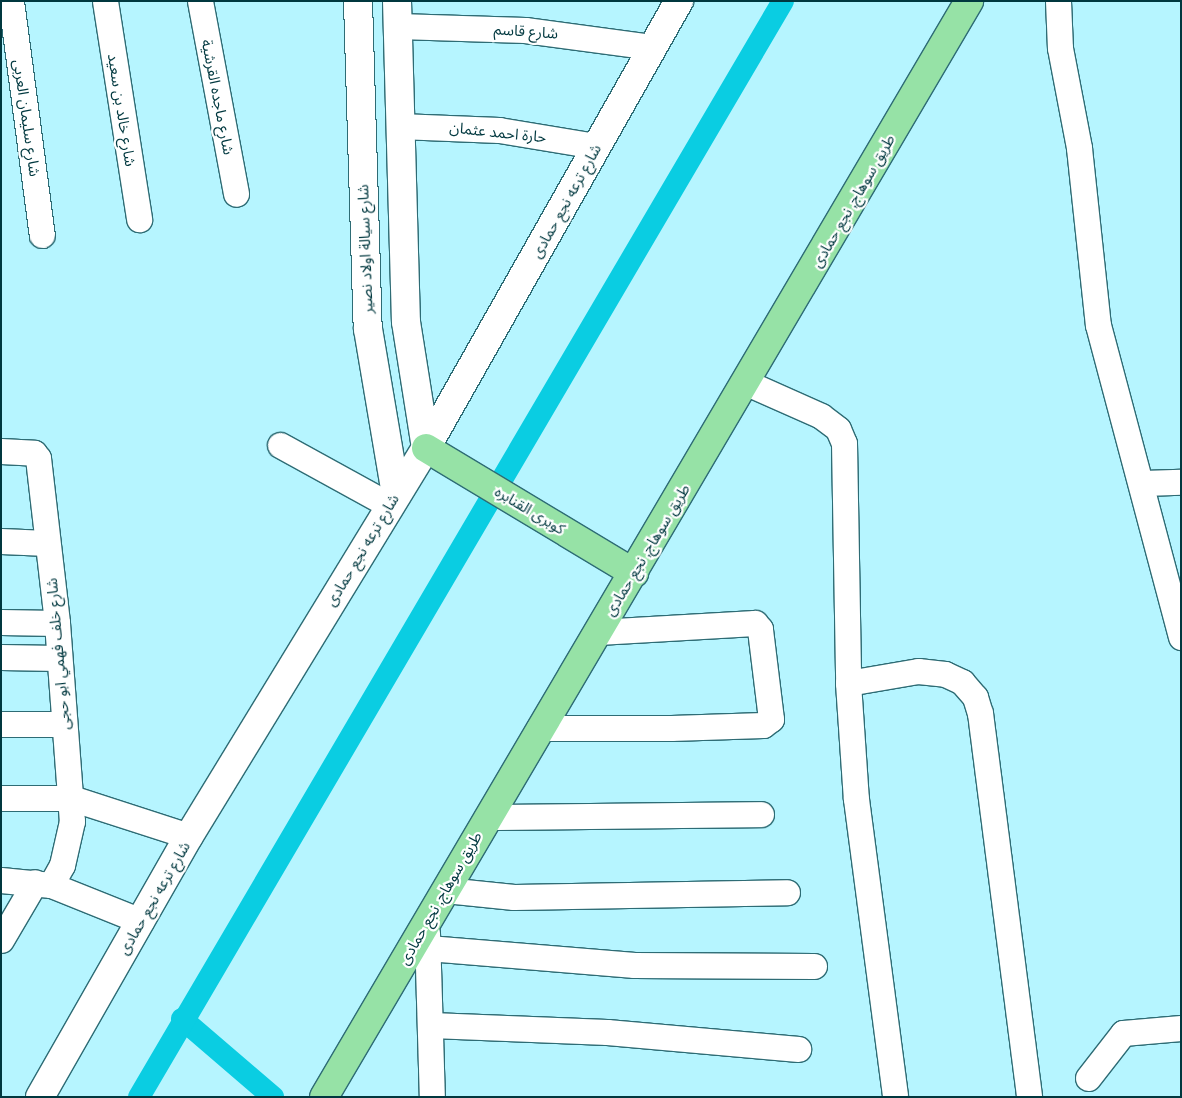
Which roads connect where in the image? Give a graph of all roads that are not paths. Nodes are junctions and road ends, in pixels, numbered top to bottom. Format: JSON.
{"nodes":[{"id":1,"x":11,"y":1,"type":"edge"},
{"id":2,"x":105,"y":1,"type":"edge"},
{"id":3,"x":200,"y":1,"type":"edge"},
{"id":4,"x":358,"y":1,"type":"edge"},
{"id":5,"x":679,"y":1,"type":"edge"},
{"id":6,"x":969,"y":1,"type":"edge"},
{"id":7,"x":1058,"y":1,"type":"edge"},
{"id":8,"x":398,"y":13,"type":"edge"},
{"id":9,"x":653,"y":47,"type":"junction"},
{"id":10,"x":399,"y":126,"type":"junction"},
{"id":11,"x":596,"y":146,"type":"junction"},
{"id":12,"x":236,"y":194,"type":"dead end"},
{"id":13,"x":139,"y":219,"type":"dead end"},
{"id":14,"x":42,"y":235,"type":"dead end"},
{"id":15,"x":747,"y":382,"type":"junction"},
{"id":16,"x":280,"y":445,"type":"dead end"},
{"id":17,"x":426,"y":448,"type":"junction"},
{"id":18,"x":1,"y":451,"type":"edge"},
{"id":19,"x":1181,"y":482,"type":"edge"},
{"id":20,"x":1142,"y":484,"type":"junction"},
{"id":21,"x":393,"y":500,"type":"junction"},
{"id":22,"x":1,"y":541,"type":"edge"},
{"id":23,"x":47,"y":543,"type":"junction"},
{"id":24,"x":1171,"y":570,"type":"edge"},
{"id":25,"x":634,"y":573,"type":"junction"},
{"id":26,"x":1,"y":622,"type":"edge"},
{"id":27,"x":57,"y":623,"type":"junction"},
{"id":28,"x":598,"y":632,"type":"junction"},
{"id":29,"x":1181,"y":637,"type":"edge"},
{"id":30,"x":1,"y":657,"type":"edge"},
{"id":31,"x":58,"y":658,"type":"junction"},
{"id":32,"x":848,"y":683,"type":"junction"},
{"id":33,"x":1,"y":724,"type":"edge"},
{"id":34,"x":64,"y":724,"type":"junction"},
{"id":35,"x":539,"y":728,"type":"junction"},
{"id":36,"x":1,"y":798,"type":"edge"},
{"id":37,"x":71,"y":798,"type":"junction"},
{"id":38,"x":761,"y":814,"type":"dead end"},
{"id":39,"x":487,"y":817,"type":"junction"},
{"id":40,"x":189,"y":836,"type":"junction"},
{"id":41,"x":1,"y":880,"type":"edge"},
{"id":42,"x":43,"y":884,"type":"junction"},
{"id":43,"x":445,"y":890,"type":"junction"},
{"id":44,"x":787,"y":892,"type":"dead end"},
{"id":45,"x":427,"y":920,"type":"junction"},
{"id":46,"x":140,"y":921,"type":"junction"},
{"id":47,"x":1,"y":940,"type":"edge"},
{"id":48,"x":428,"y":948,"type":"junction"},
{"id":49,"x":814,"y":966,"type":"dead end"},
{"id":50,"x":432,"y":1025,"type":"junction"},
{"id":51,"x":1181,"y":1028,"type":"edge"},
{"id":52,"x":798,"y":1049,"type":"dead end"},
{"id":53,"x":1088,"y":1078,"type":"dead end"},
{"id":54,"x":896,"y":1094,"type":"dead end"},
{"id":55,"x":40,"y":1097,"type":"edge"},
{"id":56,"x":324,"y":1097,"type":"edge"},
{"id":57,"x":432,"y":1097,"type":"edge"},
{"id":58,"x":1028,"y":1097,"type":"edge"}],
"edges":[{"from":1,"to":14,"type":"street","name":"شارع سليمان العربى"},
{"from":2,"to":13,"type":"street","name":"شارع خالد بن سعيد"},
{"from":3,"to":12,"type":"street","name":"شارع ماجده القرشية"},
{"from":4,"to":21,"type":"street","name":"شارع سيالة اولاد نصير"},
{"from":5,"to":9,"type":"street","name":"شارع ترعه نجع حمادى"},
{"from":6,"to":15,"type":"main road","name":"طريق سوهاج, نجع حمادى"},
{"from":7,"to":20,"type":"street"},
{"from":8,"to":9,"type":"street","name":"شارع قاسم"},
{"from":8,"to":10,"type":"street"},
{"from":9,"to":11,"type":"street","name":"شارع ترعه نجع حمادى"},
{"from":10,"to":11,"type":"street","name":"حارة احمد عثمان"},
{"from":10,"to":17,"type":"street"},
{"from":11,"to":17,"type":"street","name":"شارع ترعه نجع حمادى"},
{"from":15,"to":25,"type":"main road","name":"طريق سوهاج, نجع حمادى"},
{"from":15,"to":32,"type":"street"},
{"from":16,"to":21,"type":"street"},
{"from":17,"to":21,"type":"street","name":"شارع ترعه نجع حمادى"},
{"from":17,"to":25,"type":"main road","name":"كوبرى القنابره"},
{"from":18,"to":23,"type":"street","name":"شارع خلف فهمي ابو حجى"},
{"from":19,"to":20,"type":"street"},
{"from":20,"to":24,"type":"street"},
{"from":21,"to":40,"type":"street","name":"شارع ترعه نجع حمادى"},
{"from":22,"to":23,"type":"street"},
{"from":23,"to":27,"type":"street","name":"شارع خلف فهمي ابو حجى"},
{"from":24,"to":29,"type":"street"},
{"from":25,"to":28,"type":"main road","name":"طريق سوهاج, نجع حمادى"},
{"from":26,"to":27,"type":"street"},
{"from":27,"to":31,"type":"street","name":"شارع خلف فهمي ابو حجى"},
{"from":28,"to":35,"type":"main road","name":"طريق سوهاج, نجع حمادى"},
{"from":28,"to":35,"type":"street"},
{"from":30,"to":31,"type":"street"},
{"from":31,"to":34,"type":"street","name":"شارع خلف فهمي ابو حجى"},
{"from":32,"to":54,"type":"street"},
{"from":32,"to":58,"type":"street"},
{"from":33,"to":34,"type":"street"},
{"from":34,"to":37,"type":"street","name":"شارع خلف فهمي ابو حجى"},
{"from":35,"to":39,"type":"main road","name":"طريق سوهاج, نجع حمادى"},
{"from":36,"to":37,"type":"street"},
{"from":37,"to":40,"type":"street"},
{"from":37,"to":42,"type":"street","name":"شارع خلف فهمي ابو حجى"},
{"from":38,"to":39,"type":"street"},
{"from":39,"to":43,"type":"main road","name":"طريق سوهاج, نجع حمادى"},
{"from":40,"to":46,"type":"street","name":"شارع ترعه نجع حمادى"},
{"from":41,"to":42,"type":"street"},
{"from":42,"to":46,"type":"street"},
{"from":42,"to":47,"type":"street","name":"شارع خلف فهمي ابو حجى"},
{"from":43,"to":44,"type":"street"},
{"from":43,"to":45,"type":"main road","name":"طريق سوهاج, نجع حمادى"},
{"from":45,"to":48,"type":"street"},
{"from":45,"to":56,"type":"main road","name":"طريق سوهاج, نجع حمادى"},
{"from":46,"to":55,"type":"street","name":"شارع ترعه نجع حمادى"},
{"from":48,"to":49,"type":"street"},
{"from":48,"to":50,"type":"street"},
{"from":50,"to":52,"type":"street"},
{"from":50,"to":57,"type":"street"},
{"from":51,"to":53,"type":"street"}]}
